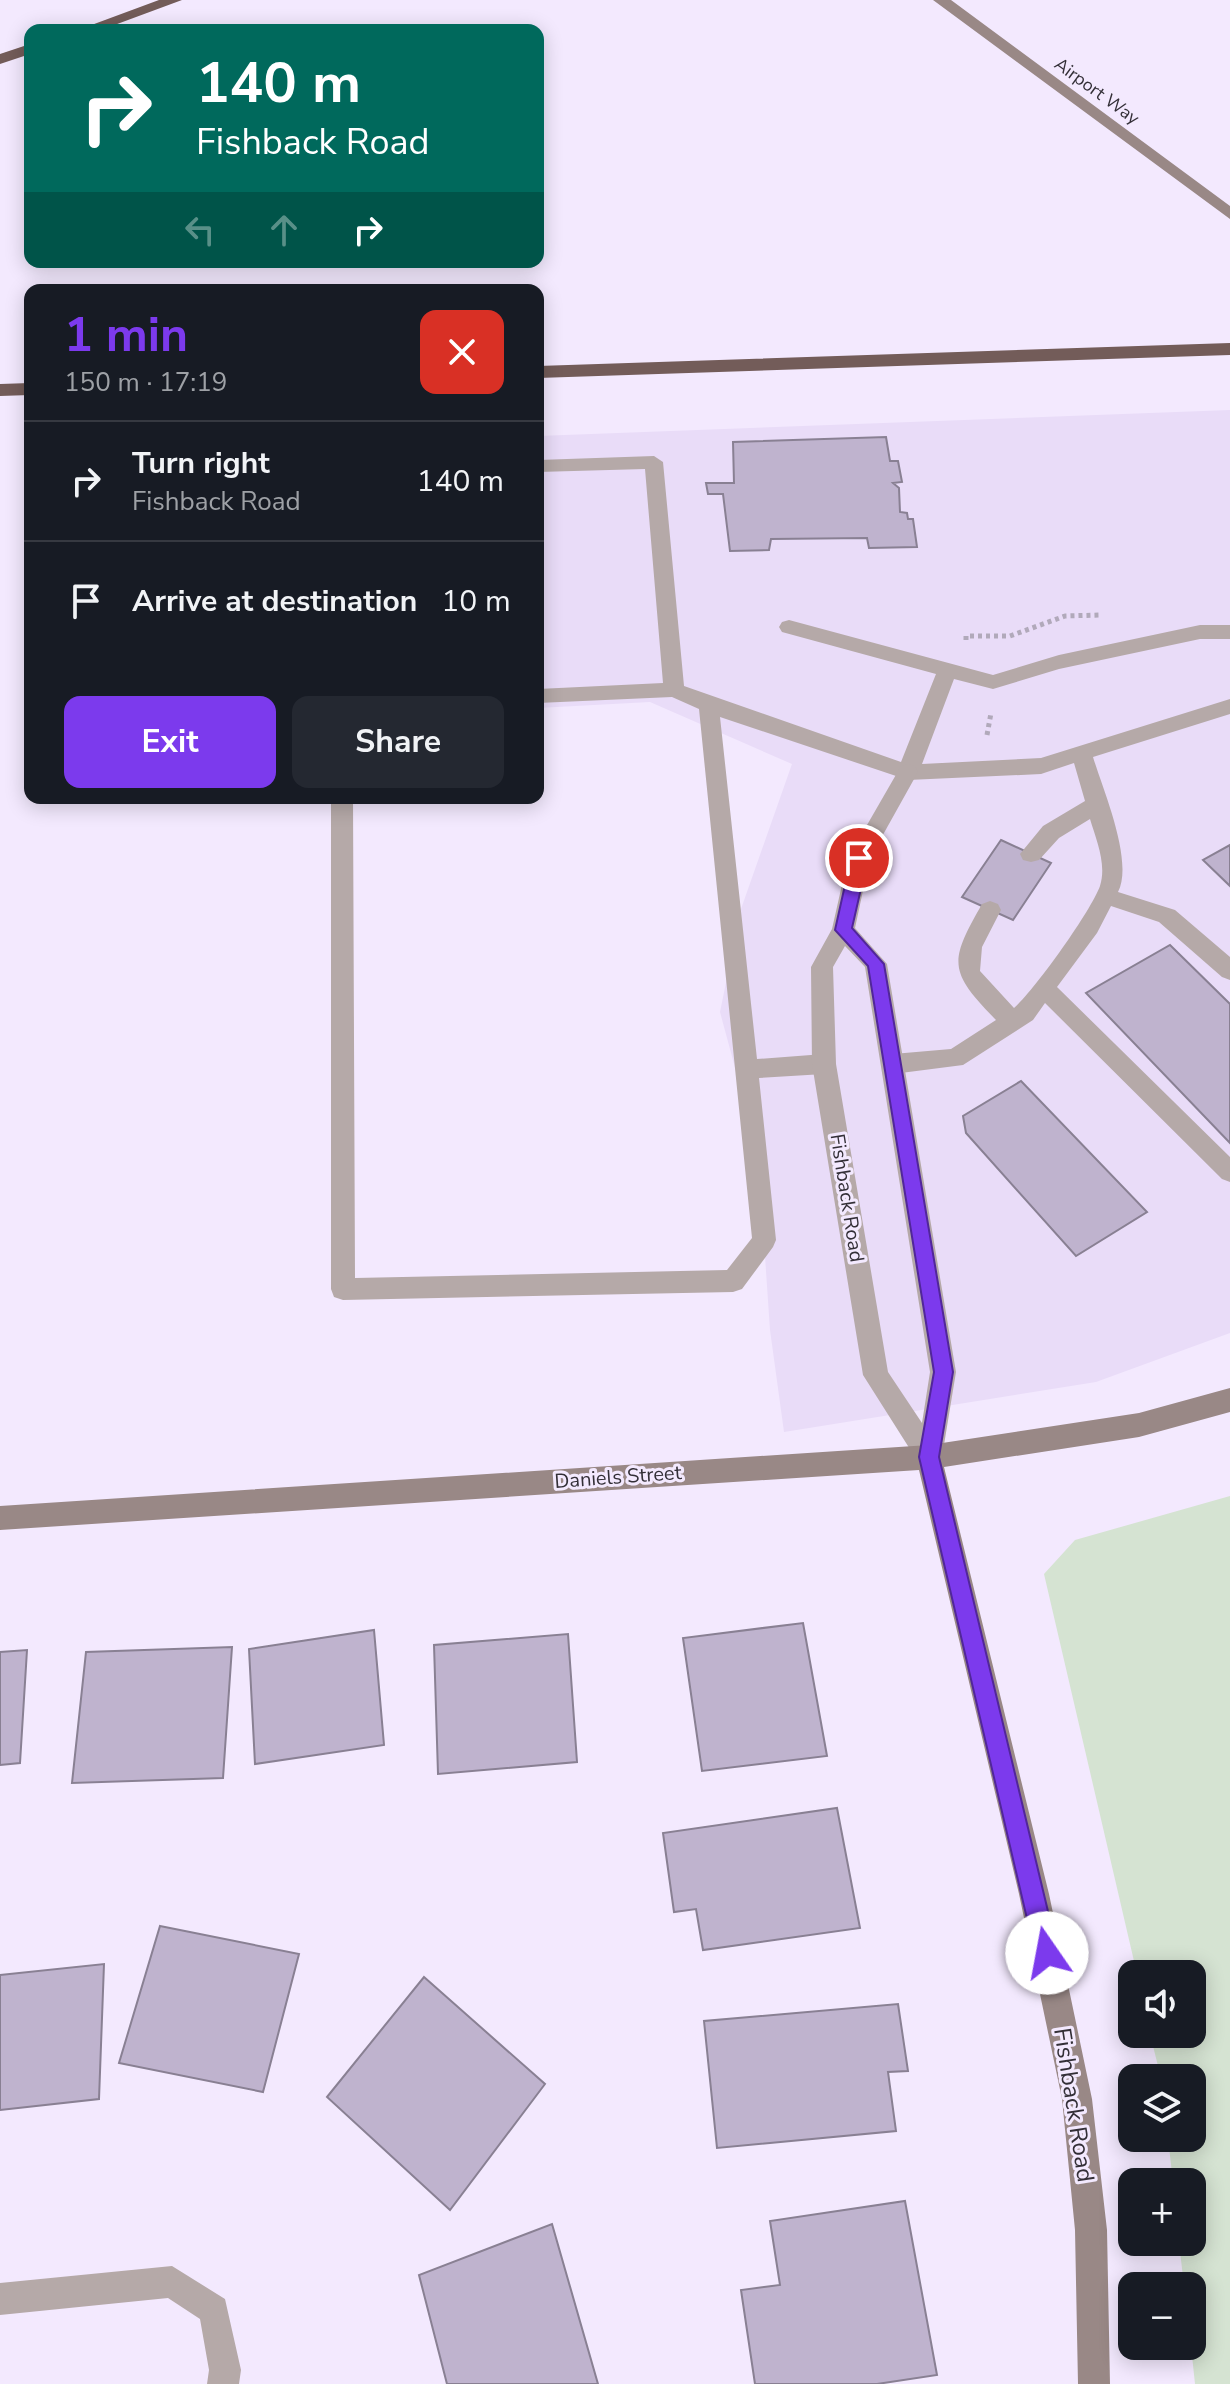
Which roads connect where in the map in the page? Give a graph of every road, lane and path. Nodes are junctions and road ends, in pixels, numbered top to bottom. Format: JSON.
{"nodes":[{"id":1,"x":174,"y":0,"type":"edge"},
{"id":2,"x":941,"y":0,"type":"edge"},
{"id":3,"x":104,"y":24,"type":"edge"},
{"id":4,"x":24,"y":51,"type":"edge"},
{"id":5,"x":0,"y":59,"type":"edge"},
{"id":6,"x":1230,"y":214,"type":"edge"},
{"id":7,"x":1230,"y":349,"type":"edge"},
{"id":8,"x":544,"y":372,"type":"edge"},
{"id":9,"x":24,"y":389,"type":"edge"},
{"id":10,"x":0,"y":390,"type":"edge"},
{"id":11,"x":544,"y":466,"type":"edge"},
{"id":12,"x":789,"y":627,"type":"dead end"},
{"id":13,"x":1230,"y":632,"type":"edge"},
{"id":14,"x":948,"y":668,"type":"junction"},
{"id":15,"x":674,"y":690,"type":"junction"},
{"id":16,"x":544,"y":696,"type":"edge"},
{"id":17,"x":709,"y":705,"type":"junction"},
{"id":18,"x":1230,"y":706,"type":"edge"},
{"id":19,"x":1082,"y":755,"type":"junction"},
{"id":20,"x":908,"y":772,"type":"junction"},
{"id":21,"x":342,"y":804,"type":"edge"},
{"id":22,"x":1096,"y":805,"type":"junction"},
{"id":23,"x":1031,"y":854,"type":"dead end"},
{"id":24,"x":1105,"y":896,"type":"junction"},
{"id":25,"x":990,"y":910,"type":"dead end"},
{"id":26,"x":843,"y":930,"type":"junction"},
{"id":27,"x":1230,"y":971,"type":"edge"},
{"id":28,"x":1044,"y":988,"type":"junction"},
{"id":29,"x":1012,"y":1021,"type":"junction"},
{"id":30,"x":824,"y":1064,"type":"junction"},
{"id":31,"x":893,"y":1064,"type":"junction"},
{"id":32,"x":748,"y":1069,"type":"junction"},
{"id":33,"x":1230,"y":1172,"type":"edge"},
{"id":34,"x":1230,"y":1400,"type":"edge"},
{"id":35,"x":929,"y":1457,"type":"junction"},
{"id":36,"x":0,"y":1518,"type":"edge"},
{"id":37,"x":0,"y":2299,"type":"edge"},
{"id":38,"x":223,"y":2384,"type":"edge"},
{"id":39,"x":1094,"y":2384,"type":"edge"}],
"edges":[{"from":1,"to":3,"type":"highway"},
{"from":2,"to":6,"type":"street","name":"Airport Way"},
{"from":4,"to":5,"type":"highway"},
{"from":7,"to":8,"type":"highway"},
{"from":9,"to":10,"type":"highway"},
{"from":11,"to":15,"type":"street"},
{"from":12,"to":14,"type":"street"},
{"from":13,"to":14,"type":"street"},
{"from":14,"to":20,"type":"street","name":"Fishback Road"},
{"from":15,"to":16,"type":"street"},
{"from":15,"to":17,"type":"street"},
{"from":17,"to":20,"type":"street"},
{"from":17,"to":32,"type":"street"},
{"from":18,"to":19,"type":"street"},
{"from":19,"to":20,"type":"street"},
{"from":19,"to":22,"type":"street"},
{"from":20,"to":26,"type":"street","name":"Fishback Road"},
{"from":21,"to":32,"type":"street"},
{"from":22,"to":23,"type":"street"},
{"from":22,"to":24,"type":"street"},
{"from":24,"to":27,"type":"street"},
{"from":24,"to":28,"type":"street"},
{"from":25,"to":29,"type":"street"},
{"from":26,"to":30,"type":"street","name":"Fishback Road"},
{"from":26,"to":31,"type":"street","name":"Fishback Road"},
{"from":28,"to":29,"type":"street"},
{"from":28,"to":33,"type":"street"},
{"from":29,"to":31,"type":"street"},
{"from":30,"to":32,"type":"street"},
{"from":30,"to":35,"type":"street","name":"Fishback Road"},
{"from":31,"to":35,"type":"street","name":"Fishback Road"},
{"from":34,"to":35,"type":"street","name":"Daniels Street"},
{"from":35,"to":36,"type":"street","name":"Daniels Street"},
{"from":35,"to":39,"type":"street","name":"Fishback Road"},
{"from":37,"to":38,"type":"street"}]}
